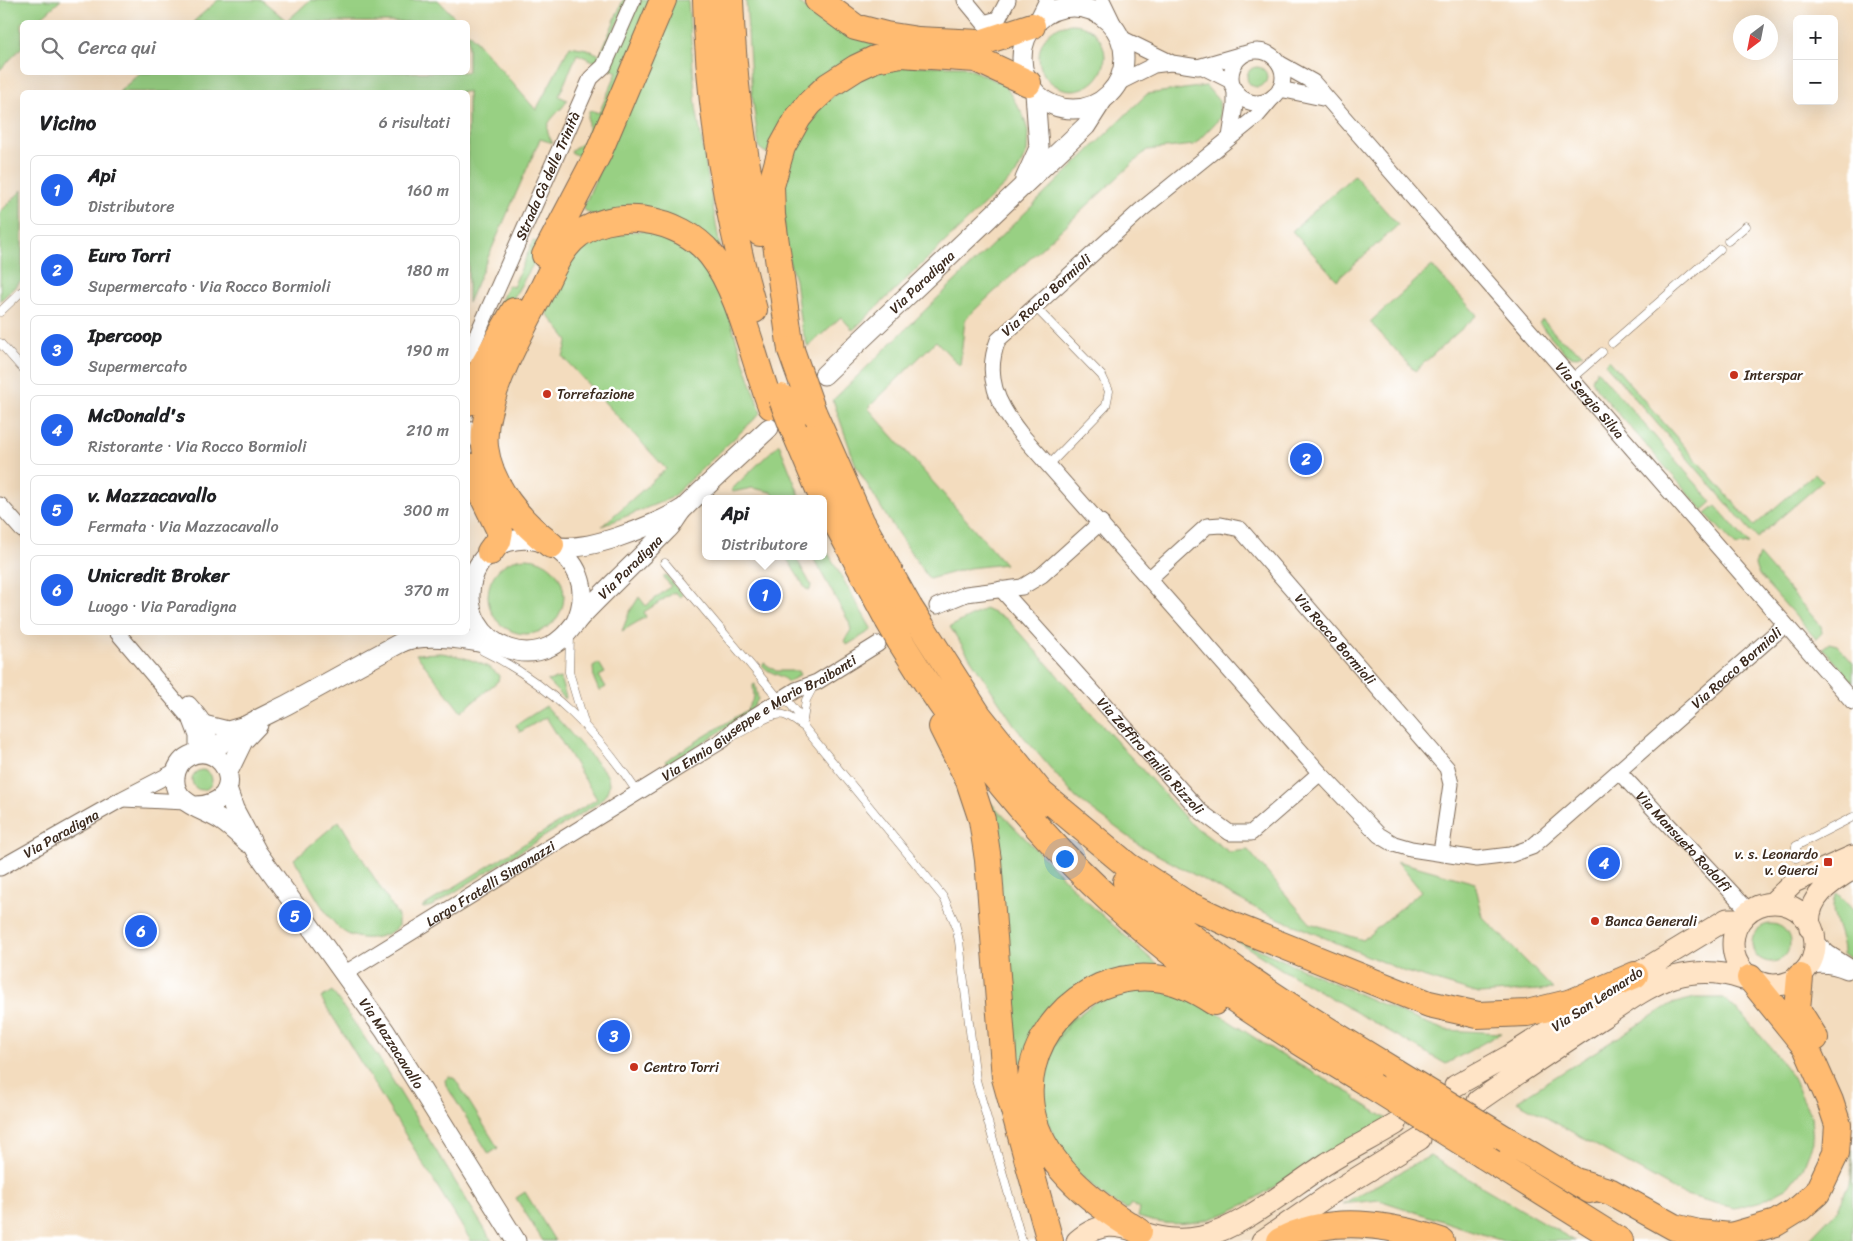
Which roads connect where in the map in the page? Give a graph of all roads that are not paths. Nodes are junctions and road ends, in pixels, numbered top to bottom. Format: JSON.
{"nodes":[{"id":1,"x":633,"y":0,"type":"edge"},
{"id":2,"x":663,"y":0,"type":"edge"},
{"id":3,"x":706,"y":0,"type":"edge"},
{"id":4,"x":730,"y":0,"type":"edge"},
{"id":5,"x":818,"y":0,"type":"edge"},
{"id":6,"x":965,"y":0,"type":"edge"},
{"id":7,"x":1008,"y":0,"type":"edge"},
{"id":8,"x":1047,"y":0,"type":"edge"},
{"id":9,"x":1102,"y":0,"type":"edge"},
{"id":10,"x":1034,"y":23,"type":"junction"},
{"id":11,"x":1118,"y":34,"type":"junction"},
{"id":12,"x":1246,"y":53,"type":"junction"},
{"id":13,"x":1172,"y":63,"type":"junction"},
{"id":14,"x":1279,"y":63,"type":"junction"},
{"id":15,"x":1203,"y":67,"type":"junction"},
{"id":16,"x":1118,"y":83,"type":"junction"},
{"id":17,"x":1233,"y":86,"type":"junction"},
{"id":18,"x":1031,"y":88,"type":"junction"},
{"id":19,"x":1277,"y":93,"type":"junction"},
{"id":20,"x":1327,"y":99,"type":"junction"},
{"id":21,"x":1102,"y":101,"type":"junction"},
{"id":22,"x":1230,"y":137,"type":"junction"},
{"id":23,"x":1021,"y":188,"type":"junction"},
{"id":24,"x":1746,"y":226,"type":"dead end"},
{"id":25,"x":1728,"y":241,"type":"dead end"},
{"id":26,"x":1720,"y":249,"type":"dead end"},
{"id":27,"x":20,"y":293,"type":"edge"},
{"id":28,"x":1034,"y":306,"type":"junction"},
{"id":29,"x":0,"y":312,"type":"edge"},
{"id":30,"x":0,"y":343,"type":"edge"},
{"id":31,"x":1612,"y":343,"type":"dead end"},
{"id":32,"x":470,"y":350,"type":"edge"},
{"id":33,"x":791,"y":350,"type":"junction"},
{"id":34,"x":1602,"y":352,"type":"dead end"},
{"id":35,"x":20,"y":366,"type":"edge"},
{"id":36,"x":824,"y":376,"type":"dead end"},
{"id":37,"x":1571,"y":379,"type":"junction"},
{"id":38,"x":470,"y":397,"type":"edge"},
{"id":39,"x":780,"y":420,"type":"junction"},
{"id":40,"x":470,"y":435,"type":"edge"},
{"id":41,"x":478,"y":464,"type":"edge"},
{"id":42,"x":1049,"y":465,"type":"junction"},
{"id":43,"x":822,"y":495,"type":"edge"},
{"id":44,"x":827,"y":504,"type":"edge"},
{"id":45,"x":0,"y":505,"type":"edge"},
{"id":46,"x":685,"y":507,"type":"junction"},
{"id":47,"x":1101,"y":522,"type":"junction"},
{"id":48,"x":20,"y":528,"type":"edge"},
{"id":49,"x":551,"y":545,"type":"junction"},
{"id":50,"x":490,"y":552,"type":"junction"},
{"id":51,"x":665,"y":563,"type":"dead end"},
{"id":52,"x":1150,"y":578,"type":"junction"},
{"id":53,"x":471,"y":581,"type":"edge"},
{"id":54,"x":1001,"y":590,"type":"junction"},
{"id":55,"x":937,"y":606,"type":"dead end"},
{"id":56,"x":575,"y":624,"type":"junction"},
{"id":57,"x":1786,"y":625,"type":"junction"},
{"id":58,"x":899,"y":630,"type":"junction"},
{"id":59,"x":120,"y":635,"type":"edge"},
{"id":60,"x":408,"y":637,"type":"edge"},
{"id":61,"x":452,"y":638,"type":"junction"},
{"id":62,"x":510,"y":650,"type":"junction"},
{"id":63,"x":134,"y":651,"type":"junction"},
{"id":64,"x":817,"y":682,"type":"junction"},
{"id":65,"x":782,"y":698,"type":"junction"},
{"id":66,"x":1853,"y":702,"type":"edge"},
{"id":67,"x":270,"y":714,"type":"junction"},
{"id":68,"x":204,"y":723,"type":"junction"},
{"id":69,"x":246,"y":724,"type":"junction"},
{"id":70,"x":585,"y":724,"type":"junction"},
{"id":71,"x":804,"y":724,"type":"junction"},
{"id":72,"x":723,"y":740,"type":"junction"},
{"id":73,"x":204,"y":754,"type":"junction"},
{"id":74,"x":176,"y":771,"type":"junction"},
{"id":75,"x":1619,"y":772,"type":"junction"},
{"id":76,"x":1320,"y":774,"type":"junction"},
{"id":77,"x":228,"y":781,"type":"junction"},
{"id":78,"x":1037,"y":790,"type":"junction"},
{"id":79,"x":638,"y":793,"type":"junction"},
{"id":80,"x":122,"y":799,"type":"junction"},
{"id":81,"x":191,"y":804,"type":"junction"},
{"id":82,"x":1853,"y":817,"type":"edge"},
{"id":83,"x":257,"y":852,"type":"junction"},
{"id":84,"x":1440,"y":853,"type":"junction"},
{"id":85,"x":1853,"y":856,"type":"edge"},
{"id":86,"x":1796,"y":858,"type":"dead end"},
{"id":87,"x":0,"y":868,"type":"edge"},
{"id":88,"x":1853,"y":869,"type":"edge"},
{"id":89,"x":1772,"y":903,"type":"junction"},
{"id":90,"x":1745,"y":915,"type":"junction"},
{"id":91,"x":1813,"y":934,"type":"junction"},
{"id":92,"x":1853,"y":969,"type":"edge"},
{"id":93,"x":1805,"y":971,"type":"junction"},
{"id":94,"x":1745,"y":973,"type":"junction"},
{"id":95,"x":344,"y":974,"type":"junction"},
{"id":96,"x":1853,"y":974,"type":"edge"},
{"id":97,"x":1635,"y":975,"type":"junction"},
{"id":98,"x":1363,"y":1081,"type":"junction"},
{"id":99,"x":1455,"y":1086,"type":"dead end"},
{"id":100,"x":1478,"y":1101,"type":"dead end"},
{"id":101,"x":1853,"y":1115,"type":"edge"},
{"id":102,"x":1396,"y":1124,"type":"dead end"},
{"id":103,"x":1420,"y":1139,"type":"dead end"},
{"id":104,"x":1575,"y":1181,"type":"junction"},
{"id":105,"x":1146,"y":1236,"type":"edge"},
{"id":106,"x":516,"y":1241,"type":"edge"},
{"id":107,"x":1022,"y":1241,"type":"edge"},
{"id":108,"x":1050,"y":1241,"type":"edge"},
{"id":109,"x":1077,"y":1241,"type":"edge"},
{"id":110,"x":1262,"y":1241,"type":"edge"},
{"id":111,"x":1280,"y":1241,"type":"edge"},
{"id":112,"x":1441,"y":1241,"type":"edge"},
{"id":113,"x":1620,"y":1241,"type":"edge"},
{"id":114,"x":1671,"y":1241,"type":"edge"}],
"edges":[{"from":1,"to":32,"type":"street","name":"Strada Cà delle Trinità"},
{"from":2,"to":38,"type":"highway"},
{"from":3,"to":39,"type":"highway"},
{"from":4,"to":33,"type":"highway"},
{"from":5,"to":10,"type":"highway"},
{"from":6,"to":7,"type":"street"},
{"from":8,"to":10,"type":"street","name":"Via Paradigna"},
{"from":9,"to":11,"type":"street","name":"Via Paradigna"},
{"from":10,"to":11,"type":"street"},
{"from":10,"to":18,"type":"street","name":"Via Paradigna"},
{"from":11,"to":13,"type":"street"},
{"from":11,"to":16,"type":"street","name":"Via Paradigna"},
{"from":12,"to":14,"type":"street"},
{"from":12,"to":15,"type":"street"},
{"from":12,"to":17,"type":"street"},
{"from":13,"to":15,"type":"street"},
{"from":13,"to":16,"type":"street"},
{"from":14,"to":19,"type":"street"},
{"from":14,"to":20,"type":"street","name":"Via Sergio Silva"},
{"from":15,"to":17,"type":"street"},
{"from":16,"to":21,"type":"street","name":"Via Paradigna"},
{"from":17,"to":19,"type":"street"},
{"from":17,"to":22,"type":"street"},
{"from":18,"to":21,"type":"street"},
{"from":18,"to":23,"type":"street","name":"Via Paradigna"},
{"from":18,"to":33,"type":"highway"},
{"from":19,"to":20,"type":"street"},
{"from":19,"to":22,"type":"street","name":"Via Rocco Bormioli"},
{"from":20,"to":37,"type":"street","name":"Via Sergio Silva"},
{"from":21,"to":23,"type":"street","name":"Via Paradigna"},
{"from":22,"to":28,"type":"street","name":"Via Rocco Bormioli"},
{"from":23,"to":36,"type":"street","name":"Via Paradigna"},
{"from":24,"to":25,"type":"lane"},
{"from":26,"to":31,"type":"lane"},
{"from":27,"to":29,"type":"lane"},
{"from":28,"to":42,"type":"street","name":"Via Rocco Bormioli"},
{"from":28,"to":42,"type":"lane"},
{"from":30,"to":35,"type":"lane"},
{"from":33,"to":58,"type":"highway","bridge":true},
{"from":34,"to":37,"type":"lane"},
{"from":37,"to":57,"type":"street","name":"Via Sergio Silva"},
{"from":39,"to":41,"type":"highway"},
{"from":39,"to":43,"type":"highway"},
{"from":39,"to":46,"type":"street","name":"Via Paradigna"},
{"from":40,"to":41,"type":"street"},
{"from":41,"to":49,"type":"highway"},
{"from":41,"to":50,"type":"highway"},
{"from":42,"to":47,"type":"street","name":"Via Rocco Bormioli"},
{"from":44,"to":58,"type":"highway"},
{"from":45,"to":48,"type":"street"},
{"from":46,"to":49,"type":"street","name":"Via Paradigna"},
{"from":46,"to":56,"type":"street","name":"Via Paradigna"},
{"from":47,"to":52,"type":"street","name":"Via Rocco Bormioli"},
{"from":47,"to":54,"type":"street"},
{"from":49,"to":50,"type":"street","name":"Via Paradigna"},
{"from":49,"to":56,"type":"street","name":"Via Paradigna"},
{"from":50,"to":53,"type":"street","name":"Via Paradigna"},
{"from":51,"to":65,"type":"lane"},
{"from":52,"to":76,"type":"street","name":"Via Rocco Bormioli"},
{"from":52,"to":84,"type":"street","name":"Via Rocco Bormioli"},
{"from":53,"to":62,"type":"street","name":"Via Paradigna"},
{"from":54,"to":55,"type":"street"},
{"from":54,"to":76,"type":"street","name":"Via Zeffiro Emilio Rizzoli"},
{"from":56,"to":62,"type":"street","name":"Via Paradigna"},
{"from":56,"to":70,"type":"lane"},
{"from":57,"to":66,"type":"street","name":"Via Sergio Silva"},
{"from":57,"to":75,"type":"street","name":"Via Rocco Bormioli"},
{"from":58,"to":64,"type":"street","name":"Via Ennio Giuseppe e Mario Braibanti"},
{"from":58,"to":78,"type":"highway"},
{"from":58,"to":98,"type":"highway"},
{"from":58,"to":108,"type":"highway"},
{"from":59,"to":63,"type":"street"},
{"from":60,"to":61,"type":"street","name":"Via Paradigna"},
{"from":60,"to":67,"type":"street","name":"Via Paradigna"},
{"from":61,"to":62,"type":"street","name":"Via Paradigna"},
{"from":61,"to":70,"type":"lane"},
{"from":63,"to":68,"type":"street"},
{"from":63,"to":73,"type":"street"},
{"from":64,"to":65,"type":"street","name":"Via Ennio Giuseppe e Mario Braibanti"},
{"from":64,"to":71,"type":"lane"},
{"from":65,"to":71,"type":"lane"},
{"from":65,"to":72,"type":"street","name":"Via Ennio Giuseppe e Mario Braibanti"},
{"from":67,"to":69,"type":"street","name":"Via Paradigna"},
{"from":67,"to":77,"type":"street","name":"Via Paradigna"},
{"from":68,"to":69,"type":"street","name":"Via Paradigna"},
{"from":68,"to":73,"type":"street"},
{"from":69,"to":73,"type":"street","name":"Via Paradigna"},
{"from":70,"to":79,"type":"lane"},
{"from":71,"to":72,"type":"lane"},
{"from":71,"to":107,"type":"lane"},
{"from":72,"to":79,"type":"street","name":"Via Ennio Giuseppe e Mario Braibanti"},
{"from":73,"to":74,"type":"street","name":"Via Paradigna"},
{"from":73,"to":77,"type":"street"},
{"from":74,"to":80,"type":"street","name":"Via Paradigna"},
{"from":74,"to":81,"type":"street"},
{"from":75,"to":84,"type":"street","name":"Via Rocco Bormioli"},
{"from":75,"to":90,"type":"street","name":"Via Mansueto Rodolfi"},
{"from":76,"to":84,"type":"street","name":"Via Rocco Bormioli"},
{"from":77,"to":81,"type":"street","name":"Via Paradigna"},
{"from":77,"to":83,"type":"street","name":"Via Mazzacavallo"},
{"from":78,"to":97,"type":"highway"},
{"from":78,"to":104,"type":"highway","bridge":true},
{"from":79,"to":95,"type":"street","name":"Largo Fratelli Simonazzi"},
{"from":80,"to":81,"type":"street","name":"Via Paradigna"},
{"from":80,"to":87,"type":"street","name":"Via Paradigna"},
{"from":81,"to":83,"type":"street","name":"Via Mazzacavallo"},
{"from":82,"to":86,"type":"lane"},
{"from":83,"to":95,"type":"street","name":"Via Mazzacavallo"},
{"from":85,"to":89,"type":"main road"},
{"from":88,"to":91,"type":"main road"},
{"from":89,"to":90,"type":"main road"},
{"from":89,"to":91,"type":"main road"},
{"from":90,"to":94,"type":"main road"},
{"from":90,"to":97,"type":"main road","name":"Via San Leonardo"},
{"from":91,"to":92,"type":"street"},
{"from":91,"to":93,"type":"main road"},
{"from":93,"to":94,"type":"main road"},
{"from":93,"to":96,"type":"street"},
{"from":93,"to":101,"type":"highway"},
{"from":94,"to":100,"type":"main road","name":"Via San Leonardo"},
{"from":94,"to":104,"type":"highway"},
{"from":95,"to":106,"type":"street","name":"Via Mazzacavallo"},
{"from":97,"to":99,"type":"main road","name":"Via San Leonardo"},
{"from":98,"to":105,"type":"highway"},
{"from":98,"to":113,"type":"highway","bridge":true},
{"from":102,"to":105,"type":"main road"},
{"from":103,"to":110,"type":"main road"},
{"from":104,"to":114,"type":"highway"},
{"from":105,"to":109,"type":"main road"},
{"from":111,"to":112,"type":"highway"}]}
